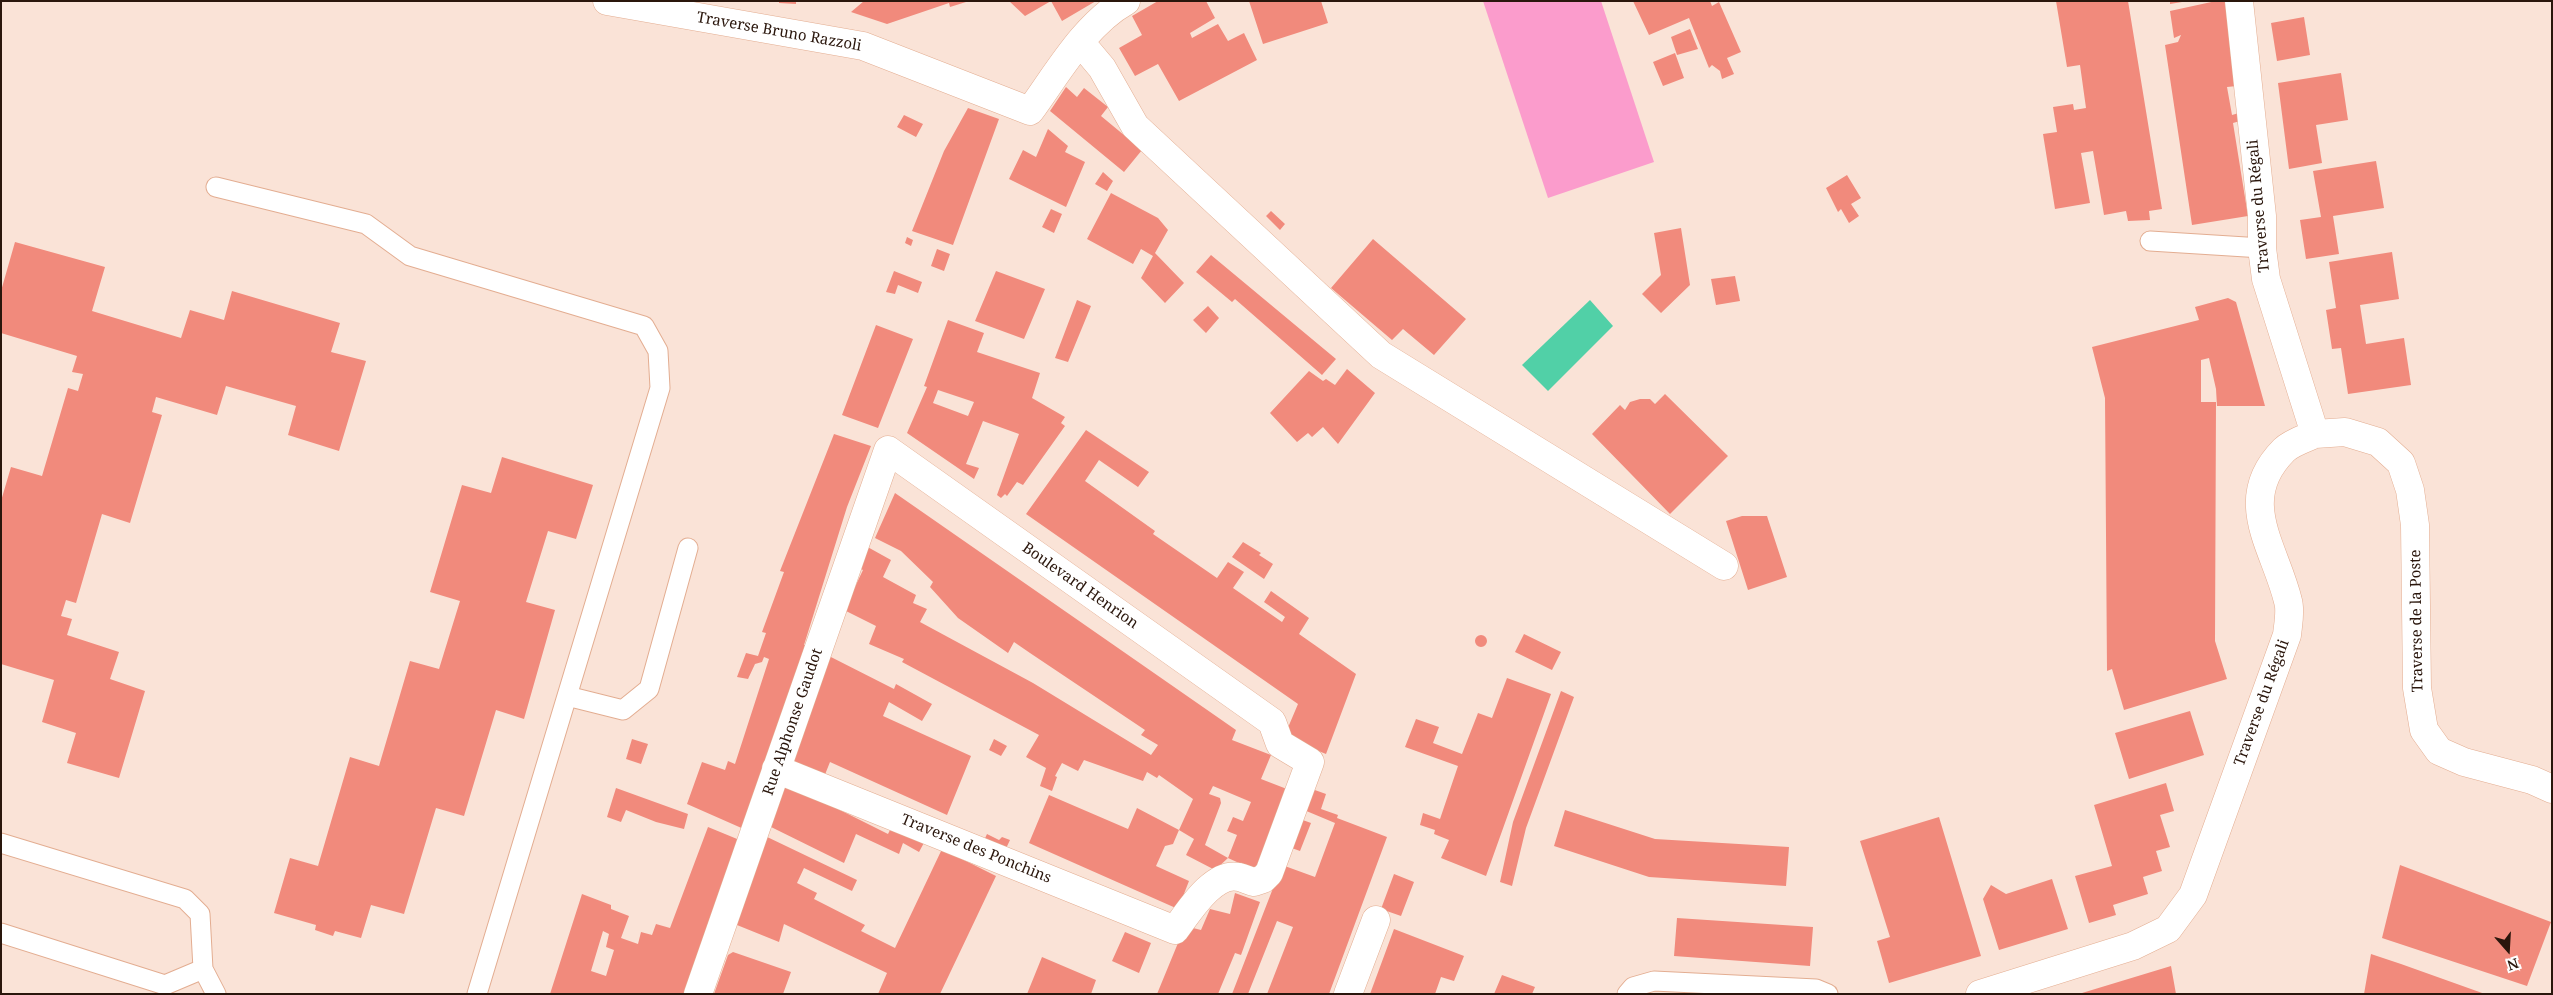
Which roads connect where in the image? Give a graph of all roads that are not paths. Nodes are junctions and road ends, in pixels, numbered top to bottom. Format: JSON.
{"nodes":[{"id":1,"x":607,"y":1,"type":"edge"},
{"id":2,"x":1126,"y":1,"type":"edge"},
{"id":3,"x":2239,"y":1,"type":"edge"},
{"id":4,"x":1081,"y":43,"type":"junction"},
{"id":5,"x":216,"y":187,"type":"dead end"},
{"id":6,"x":2150,"y":241,"type":"dead end"},
{"id":7,"x":2262,"y":248,"type":"junction"},
{"id":8,"x":2315,"y":434,"type":"junction"},
{"id":9,"x":888,"y":450,"type":"joint"},
{"id":10,"x":688,"y":548,"type":"dead end"},
{"id":11,"x":1724,"y":566,"type":"dead end"},
{"id":12,"x":567,"y":696,"type":"junction"},
{"id":13,"x":776,"y":769,"type":"junction"},
{"id":14,"x":2552,"y":789,"type":"edge"},
{"id":15,"x":1,"y":843,"type":"edge"},
{"id":16,"x":1376,"y":920,"type":"dead end"},
{"id":17,"x":1175,"y":930,"type":"joint"},
{"id":18,"x":1,"y":933,"type":"edge"},
{"id":19,"x":203,"y":970,"type":"junction"},
{"id":20,"x":216,"y":994,"type":"edge"},
{"id":21,"x":477,"y":994,"type":"edge"},
{"id":22,"x":698,"y":994,"type":"edge"},
{"id":23,"x":1348,"y":994,"type":"edge"},
{"id":24,"x":1627,"y":994,"type":"edge"},
{"id":25,"x":1828,"y":994,"type":"edge"},
{"id":26,"x":1980,"y":994,"type":"edge"}],
"edges":[{"from":1,"to":4,"type":"street","name":"Traverse Bruno Razzoli"},
{"from":2,"to":4,"type":"street"},
{"from":3,"to":7,"type":"street","name":"Traverse du Régali"},
{"from":4,"to":11,"type":"street"},
{"from":5,"to":12,"type":"lane"},
{"from":6,"to":7,"type":"lane"},
{"from":7,"to":8,"type":"street","name":"Traverse du Régali"},
{"from":8,"to":14,"type":"street","name":"Traverse de la Poste"},
{"from":8,"to":26,"type":"street","name":"Traverse du Régali"},
{"from":9,"to":13,"type":"street","name":"Rue Alphonse Gaudot"},
{"from":9,"to":17,"type":"street","name":"Boulevard Henrion"},
{"from":10,"to":12,"type":"lane"},
{"from":12,"to":21,"type":"lane"},
{"from":13,"to":17,"type":"street","name":"Traverse des Ponchins"},
{"from":13,"to":22,"type":"street","name":"Rue Alphonse Gaudot"},
{"from":15,"to":19,"type":"lane"},
{"from":16,"to":23,"type":"street"},
{"from":18,"to":19,"type":"lane"},
{"from":19,"to":20,"type":"lane"},
{"from":24,"to":25,"type":"lane"}]}
